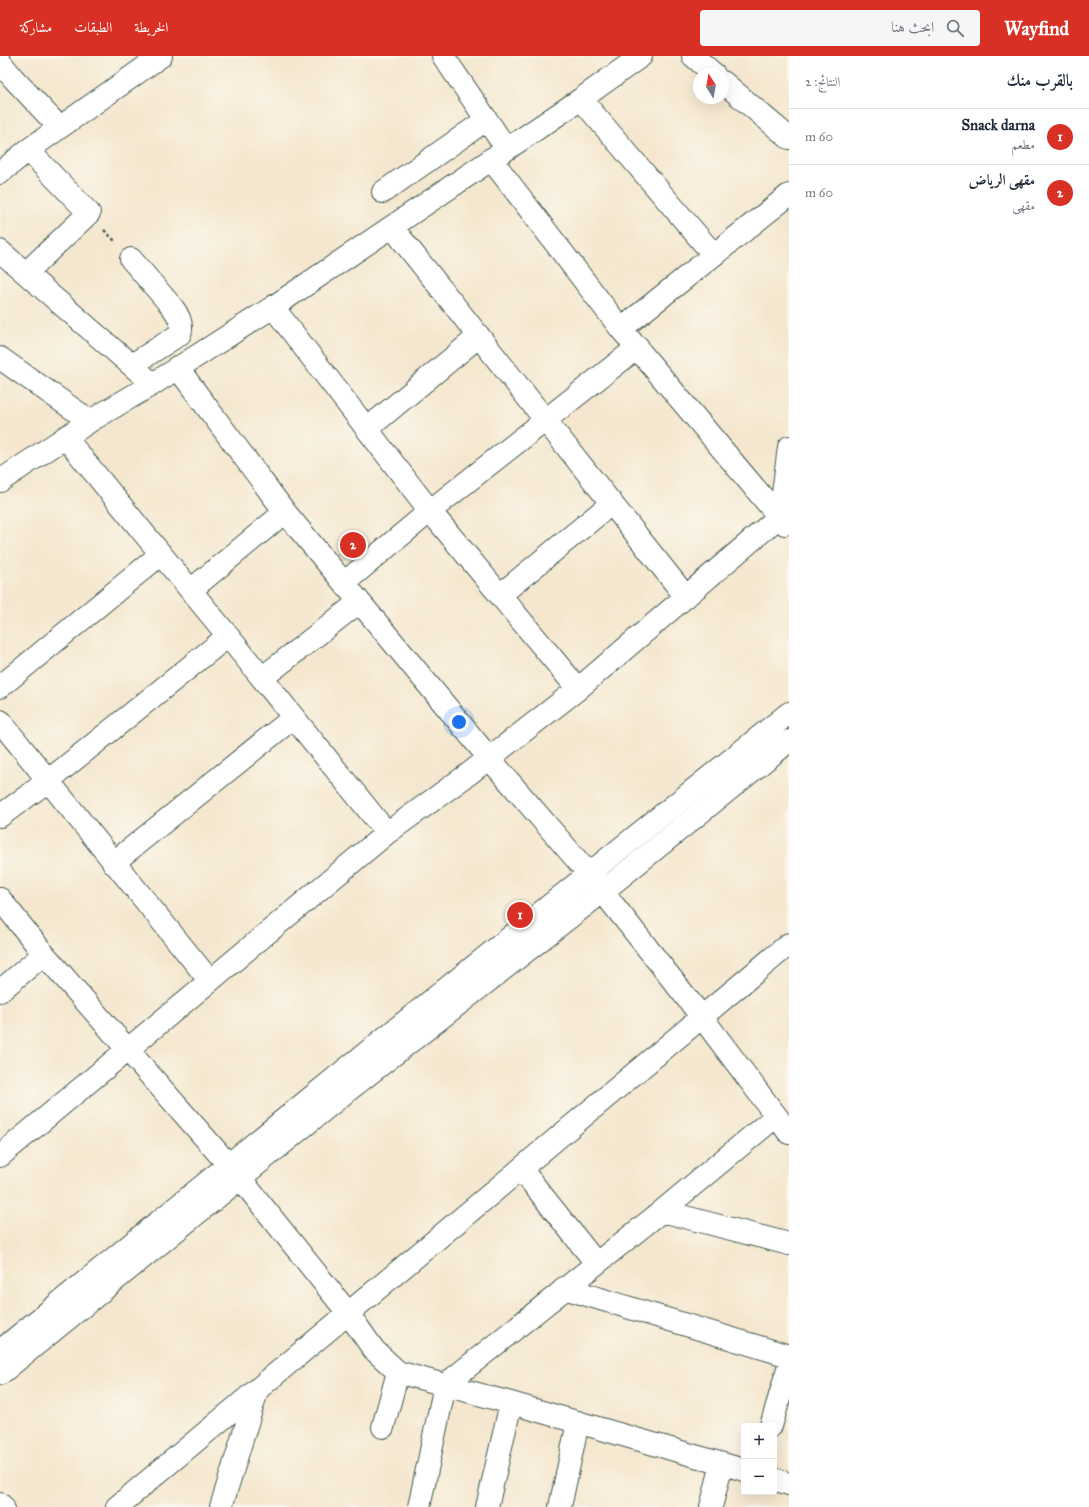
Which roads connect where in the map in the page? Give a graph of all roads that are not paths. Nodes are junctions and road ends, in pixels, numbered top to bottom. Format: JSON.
{"nodes":[{"id":1,"x":162,"y":56,"type":"edge"},
{"id":2,"x":443,"y":56,"type":"edge"},
{"id":3,"x":641,"y":56,"type":"edge"},
{"id":4,"x":693,"y":56,"type":"edge"},
{"id":5,"x":0,"y":62,"type":"edge"},
{"id":6,"x":707,"y":68,"type":"edge"},
{"id":7,"x":729,"y":87,"type":"edge"},
{"id":8,"x":581,"y":99,"type":"junction"},
{"id":9,"x":486,"y":120,"type":"junction"},
{"id":10,"x":59,"y":127,"type":"junction"},
{"id":11,"x":789,"y":138,"type":"edge"},
{"id":12,"x":28,"y":150,"type":"junction"},
{"id":13,"x":498,"y":154,"type":"junction"},
{"id":14,"x":0,"y":173,"type":"edge"},
{"id":15,"x":383,"y":192,"type":"dead end"},
{"id":16,"x":789,"y":195,"type":"edge"},
{"id":17,"x":392,"y":226,"type":"junction"},
{"id":18,"x":0,"y":252,"type":"edge"},
{"id":19,"x":713,"y":254,"type":"junction"},
{"id":20,"x":131,"y":259,"type":"road end"},
{"id":21,"x":26,"y":273,"type":"junction"},
{"id":22,"x":272,"y":307,"type":"junction"},
{"id":23,"x":621,"y":329,"type":"junction"},
{"id":24,"x":479,"y":336,"type":"junction"},
{"id":25,"x":638,"y":347,"type":"junction"},
{"id":26,"x":1,"y":361,"type":"edge"},
{"id":27,"x":132,"y":365,"type":"junction"},
{"id":28,"x":177,"y":367,"type":"junction"},
{"id":29,"x":153,"y":384,"type":"junction"},
{"id":30,"x":547,"y":420,"type":"junction"},
{"id":31,"x":90,"y":421,"type":"junction"},
{"id":32,"x":367,"y":429,"type":"junction"},
{"id":33,"x":65,"y":437,"type":"junction"},
{"id":34,"x":789,"y":447,"type":"edge"},
{"id":35,"x":0,"y":481,"type":"edge"},
{"id":36,"x":612,"y":503,"type":"junction"},
{"id":37,"x":430,"y":511,"type":"junction"},
{"id":38,"x":285,"y":512,"type":"junction"},
{"id":39,"x":784,"y":522,"type":"edge"},
{"id":40,"x":161,"y":554,"type":"junction"},
{"id":41,"x":344,"y":583,"type":"junction"},
{"id":42,"x":191,"y":590,"type":"junction"},
{"id":43,"x":500,"y":595,"type":"junction"},
{"id":44,"x":686,"y":597,"type":"junction"},
{"id":45,"x":359,"y":602,"type":"junction"},
{"id":46,"x":228,"y":636,"type":"junction"},
{"id":47,"x":262,"y":678,"type":"junction"},
{"id":48,"x":0,"y":687,"type":"edge"},
{"id":49,"x":578,"y":689,"type":"junction"},
{"id":50,"x":789,"y":713,"type":"edge"},
{"id":51,"x":293,"y":718,"type":"junction"},
{"id":52,"x":0,"y":721,"type":"edge"},
{"id":53,"x":789,"y":741,"type":"edge"},
{"id":54,"x":489,"y":758,"type":"junction"},
{"id":55,"x":48,"y":781,"type":"junction"},
{"id":56,"x":0,"y":816,"type":"edge"},
{"id":57,"x":387,"y":833,"type":"junction"},
{"id":58,"x":113,"y":863,"type":"junction"},
{"id":59,"x":589,"y":874,"type":"junction"},
{"id":60,"x":602,"y":892,"type":"junction"},
{"id":61,"x":0,"y":899,"type":"edge"},
{"id":62,"x":789,"y":944,"type":"edge"},
{"id":63,"x":44,"y":954,"type":"junction"},
{"id":64,"x":210,"y":981,"type":"junction"},
{"id":65,"x":0,"y":991,"type":"edge"},
{"id":66,"x":701,"y":1016,"type":"junction"},
{"id":67,"x":128,"y":1051,"type":"junction"},
{"id":68,"x":775,"y":1116,"type":"junction"},
{"id":69,"x":789,"y":1133,"type":"edge"},
{"id":70,"x":0,"y":1156,"type":"edge"},
{"id":71,"x":522,"y":1170,"type":"junction"},
{"id":72,"x":234,"y":1172,"type":"junction"},
{"id":73,"x":662,"y":1211,"type":"junction"},
{"id":74,"x":789,"y":1244,"type":"edge"},
{"id":75,"x":596,"y":1263,"type":"junction"},
{"id":76,"x":564,"y":1288,"type":"junction"},
{"id":77,"x":348,"y":1313,"type":"junction"},
{"id":78,"x":0,"y":1352,"type":"edge"},
{"id":79,"x":789,"y":1356,"type":"edge"},
{"id":80,"x":789,"y":1365,"type":"edge"},
{"id":81,"x":398,"y":1372,"type":"junction"},
{"id":82,"x":0,"y":1374,"type":"edge"},
{"id":83,"x":445,"y":1385,"type":"junction"},
{"id":84,"x":257,"y":1391,"type":"junction"},
{"id":85,"x":511,"y":1402,"type":"junction"},
{"id":86,"x":578,"y":1422,"type":"junction"},
{"id":87,"x":772,"y":1423,"type":"edge"},
{"id":88,"x":383,"y":1427,"type":"dead end"},
{"id":89,"x":722,"y":1464,"type":"junction"},
{"id":90,"x":741,"y":1469,"type":"edge"},
{"id":91,"x":777,"y":1480,"type":"edge"},
{"id":92,"x":789,"y":1484,"type":"edge"},
{"id":93,"x":0,"y":1504,"type":"edge"},
{"id":94,"x":3,"y":1507,"type":"edge"},
{"id":95,"x":117,"y":1507,"type":"edge"},
{"id":96,"x":221,"y":1507,"type":"edge"},
{"id":97,"x":418,"y":1507,"type":"edge"},
{"id":98,"x":487,"y":1507,"type":"edge"},
{"id":99,"x":560,"y":1507,"type":"edge"},
{"id":100,"x":711,"y":1507,"type":"edge"}],
"edges":[{"from":1,"to":10,"type":"street"},
{"from":2,"to":9,"type":"street"},
{"from":3,"to":8,"type":"street"},
{"from":4,"to":6,"type":"street"},
{"from":5,"to":10,"type":"street"},
{"from":7,"to":11,"type":"street"},
{"from":8,"to":13,"type":"street"},
{"from":8,"to":19,"type":"street"},
{"from":9,"to":13,"type":"street"},
{"from":9,"to":15,"type":"street"},
{"from":10,"to":12,"type":"street"},
{"from":12,"to":14,"type":"street"},
{"from":12,"to":21,"type":"street"},
{"from":13,"to":17,"type":"street"},
{"from":13,"to":23,"type":"street"},
{"from":16,"to":19,"type":"street"},
{"from":17,"to":22,"type":"street"},
{"from":17,"to":24,"type":"street"},
{"from":18,"to":21,"type":"street"},
{"from":19,"to":23,"type":"street"},
{"from":20,"to":27,"type":"street"},
{"from":21,"to":27,"type":"street"},
{"from":22,"to":28,"type":"street"},
{"from":22,"to":32,"type":"street"},
{"from":23,"to":25,"type":"street"},
{"from":24,"to":30,"type":"street"},
{"from":24,"to":32,"type":"street"},
{"from":25,"to":30,"type":"street"},
{"from":25,"to":39,"type":"street"},
{"from":26,"to":31,"type":"street"},
{"from":27,"to":29,"type":"street"},
{"from":28,"to":29,"type":"street"},
{"from":28,"to":38,"type":"street"},
{"from":29,"to":31,"type":"street"},
{"from":30,"to":36,"type":"street"},
{"from":30,"to":37,"type":"street"},
{"from":31,"to":33,"type":"street"},
{"from":32,"to":37,"type":"street"},
{"from":33,"to":35,"type":"street"},
{"from":33,"to":40,"type":"street"},
{"from":34,"to":39,"type":"street"},
{"from":36,"to":43,"type":"street"},
{"from":36,"to":44,"type":"street"},
{"from":37,"to":41,"type":"street"},
{"from":37,"to":43,"type":"street"},
{"from":38,"to":41,"type":"street"},
{"from":38,"to":42,"type":"street"},
{"from":39,"to":44,"type":"street"},
{"from":40,"to":42,"type":"street"},
{"from":40,"to":48,"type":"street"},
{"from":41,"to":45,"type":"street"},
{"from":42,"to":46,"type":"street"},
{"from":43,"to":49,"type":"street"},
{"from":44,"to":49,"type":"street"},
{"from":45,"to":47,"type":"street"},
{"from":45,"to":54,"type":"street"},
{"from":46,"to":47,"type":"street"},
{"from":46,"to":55,"type":"street"},
{"from":47,"to":51,"type":"street"},
{"from":49,"to":54,"type":"street"},
{"from":50,"to":59,"type":"street"},
{"from":51,"to":57,"type":"street"},
{"from":51,"to":58,"type":"street"},
{"from":52,"to":55,"type":"street"},
{"from":53,"to":60,"type":"street"},
{"from":54,"to":57,"type":"street"},
{"from":54,"to":59,"type":"street"},
{"from":55,"to":56,"type":"street"},
{"from":55,"to":58,"type":"street"},
{"from":57,"to":64,"type":"street"},
{"from":58,"to":64,"type":"street"},
{"from":59,"to":60,"type":"street"},
{"from":59,"to":72,"type":"street"},
{"from":60,"to":66,"type":"street"},
{"from":60,"to":72,"type":"street"},
{"from":61,"to":63,"type":"street"},
{"from":62,"to":66,"type":"street"},
{"from":63,"to":65,"type":"street"},
{"from":63,"to":67,"type":"street"},
{"from":64,"to":67,"type":"street"},
{"from":66,"to":68,"type":"street"},
{"from":66,"to":71,"type":"street"},
{"from":67,"to":70,"type":"street"},
{"from":67,"to":72,"type":"street"},
{"from":68,"to":69,"type":"street"},
{"from":68,"to":73,"type":"street"},
{"from":71,"to":75,"type":"street"},
{"from":71,"to":77,"type":"street"},
{"from":72,"to":77,"type":"street"},
{"from":72,"to":78,"type":"street"},
{"from":72,"to":82,"type":"street"},
{"from":73,"to":74,"type":"street"},
{"from":73,"to":75,"type":"street"},
{"from":75,"to":76,"type":"street"},
{"from":76,"to":79,"type":"street"},
{"from":76,"to":83,"type":"street"},
{"from":77,"to":81,"type":"street"},
{"from":77,"to":84,"type":"street"},
{"from":80,"to":87,"type":"street"},
{"from":81,"to":83,"type":"street"},
{"from":81,"to":88,"type":"street"},
{"from":83,"to":85,"type":"street"},
{"from":83,"to":97,"type":"street"},
{"from":84,"to":95,"type":"street"},
{"from":84,"to":96,"type":"street"},
{"from":85,"to":86,"type":"street"},
{"from":85,"to":98,"type":"street"},
{"from":86,"to":89,"type":"street"},
{"from":86,"to":99,"type":"street"},
{"from":89,"to":90,"type":"street"},
{"from":89,"to":100,"type":"street"},
{"from":91,"to":92,"type":"street"},
{"from":93,"to":94,"type":"street"}]}
